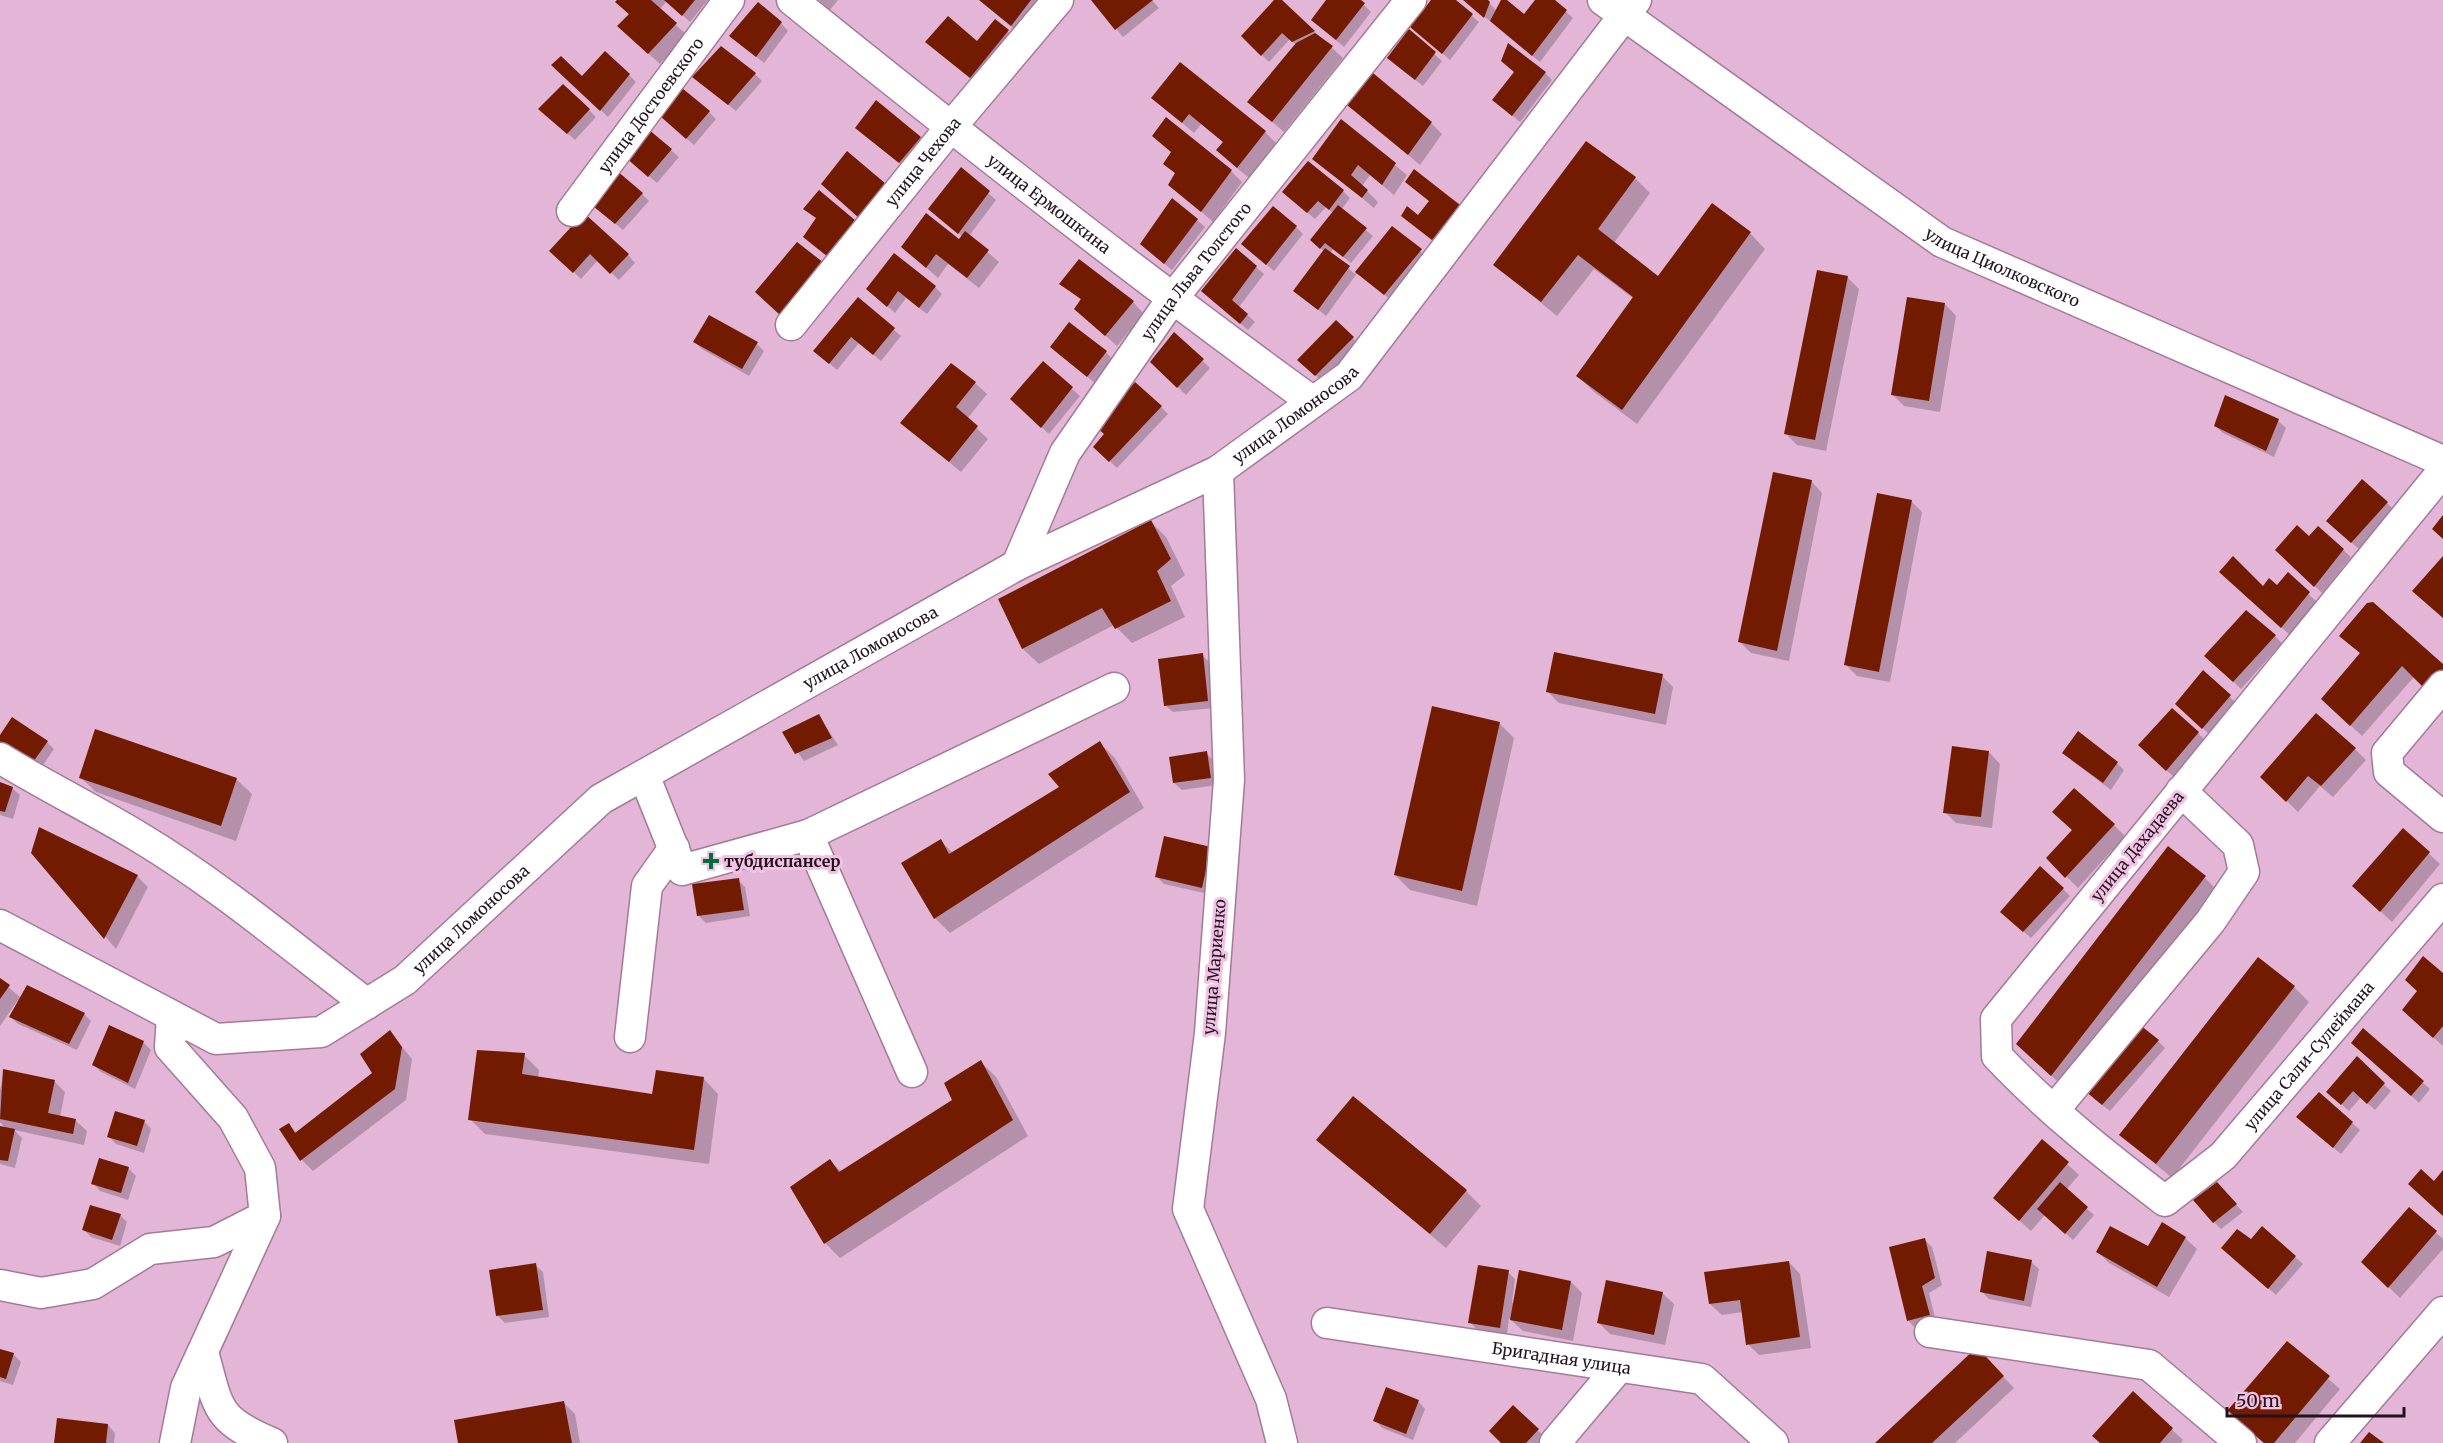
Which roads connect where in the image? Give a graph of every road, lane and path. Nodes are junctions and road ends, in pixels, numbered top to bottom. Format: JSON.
{"nodes":[{"id":1,"x":729,"y":0,"type":"edge"},
{"id":2,"x":792,"y":0,"type":"edge"},
{"id":3,"x":1058,"y":0,"type":"edge"},
{"id":4,"x":1411,"y":0,"type":"edge"},
{"id":5,"x":1621,"y":5,"type":"edge"},
{"id":6,"x":950,"y":128,"type":"junction"},
{"id":7,"x":572,"y":211,"type":"dead end"},
{"id":8,"x":1172,"y":300,"type":"junction"},
{"id":9,"x":791,"y":325,"type":"dead end"},
{"id":10,"x":1313,"y":402,"type":"junction"},
{"id":11,"x":2443,"y":461,"type":"edge"},
{"id":12,"x":1218,"y":471,"type":"junction"},
{"id":13,"x":2443,"y":471,"type":"edge"},
{"id":14,"x":1017,"y":565,"type":"junction"},
{"id":15,"x":2443,"y":686,"type":"edge"},
{"id":16,"x":1114,"y":688,"type":"dead end"},
{"id":17,"x":0,"y":758,"type":"edge"},
{"id":18,"x":644,"y":775,"type":"junction"},
{"id":19,"x":2181,"y":791,"type":"junction"},
{"id":20,"x":2443,"y":817,"type":"edge"},
{"id":21,"x":808,"y":835,"type":"junction"},
{"id":22,"x":674,"y":848,"type":"junction"},
{"id":23,"x":2443,"y":899,"type":"edge"},
{"id":24,"x":0,"y":925,"type":"edge"},
{"id":25,"x":367,"y":1004,"type":"junction"},
{"id":26,"x":172,"y":1016,"type":"junction"},
{"id":27,"x":630,"y":1037,"type":"dead end"},
{"id":28,"x":912,"y":1072,"type":"dead end"},
{"id":29,"x":2054,"y":1110,"type":"junction"},
{"id":30,"x":2165,"y":1202,"type":"joint"},
{"id":31,"x":265,"y":1216,"type":"junction"},
{"id":32,"x":0,"y":1285,"type":"edge"},
{"id":33,"x":2443,"y":1312,"type":"edge"},
{"id":34,"x":1327,"y":1323,"type":"dead end"},
{"id":35,"x":1930,"y":1332,"type":"dead end"},
{"id":36,"x":203,"y":1352,"type":"junction"},
{"id":37,"x":1619,"y":1367,"type":"junction"},
{"id":38,"x":175,"y":1443,"type":"edge"},
{"id":39,"x":272,"y":1443,"type":"edge"},
{"id":40,"x":1282,"y":1443,"type":"edge"},
{"id":41,"x":1555,"y":1443,"type":"edge"},
{"id":42,"x":1773,"y":1443,"type":"edge"},
{"id":43,"x":2241,"y":1443,"type":"edge"},
{"id":44,"x":2330,"y":1443,"type":"edge"}],
"edges":[{"from":1,"to":7,"type":"street","name":"улица Достоевского"},
{"from":2,"to":6,"type":"street","name":"улица Ермошкина"},
{"from":3,"to":6,"type":"street","name":"улица Чехова"},
{"from":4,"to":8,"type":"street","name":"улица Льва Толстого"},
{"from":5,"to":10,"type":"street","name":"улица Ломоносова"},
{"from":5,"to":11,"type":"street","name":"улица Циолковского"},
{"from":6,"to":8,"type":"street","name":"улица Ермошкина"},
{"from":6,"to":9,"type":"street","name":"улица Чехова"},
{"from":8,"to":10,"type":"street","name":"улица Ермошкина"},
{"from":8,"to":14,"type":"street","name":"улица Льва Толстого"},
{"from":10,"to":12,"type":"street","name":"улица Ломоносова"},
{"from":12,"to":14,"type":"street","name":"улица Ломоносова"},
{"from":12,"to":40,"type":"street","name":"улица Мариенко"},
{"from":13,"to":19,"type":"street","name":"улица Дахадаева"},
{"from":14,"to":18,"type":"street","name":"улица Ломоносова"},
{"from":15,"to":20,"type":"street"},
{"from":16,"to":21,"type":"street"},
{"from":17,"to":25,"type":"street"},
{"from":18,"to":22,"type":"street"},
{"from":18,"to":25,"type":"street","name":"улица Ломоносова"},
{"from":19,"to":29,"type":"street","name":"улица Дахадаева"},
{"from":19,"to":29,"type":"street"},
{"from":21,"to":22,"type":"street"},
{"from":21,"to":28,"type":"street"},
{"from":22,"to":27,"type":"street"},
{"from":23,"to":30,"type":"street","name":"улица Сали-Сулеймана"},
{"from":24,"to":26,"type":"street","name":"улица Ломоносова"},
{"from":25,"to":26,"type":"street","name":"улица Ломоносова"},
{"from":26,"to":31,"type":"street"},
{"from":29,"to":30,"type":"street","name":"улица Дахадаева"},
{"from":31,"to":32,"type":"street"},
{"from":31,"to":36,"type":"street"},
{"from":33,"to":44,"type":"street"},
{"from":34,"to":37,"type":"street","name":"Бригадная улица"},
{"from":35,"to":43,"type":"street"},
{"from":36,"to":38,"type":"street"},
{"from":36,"to":39,"type":"street"},
{"from":37,"to":41,"type":"street"},
{"from":37,"to":42,"type":"street","name":"Бригадная улица"}]}
